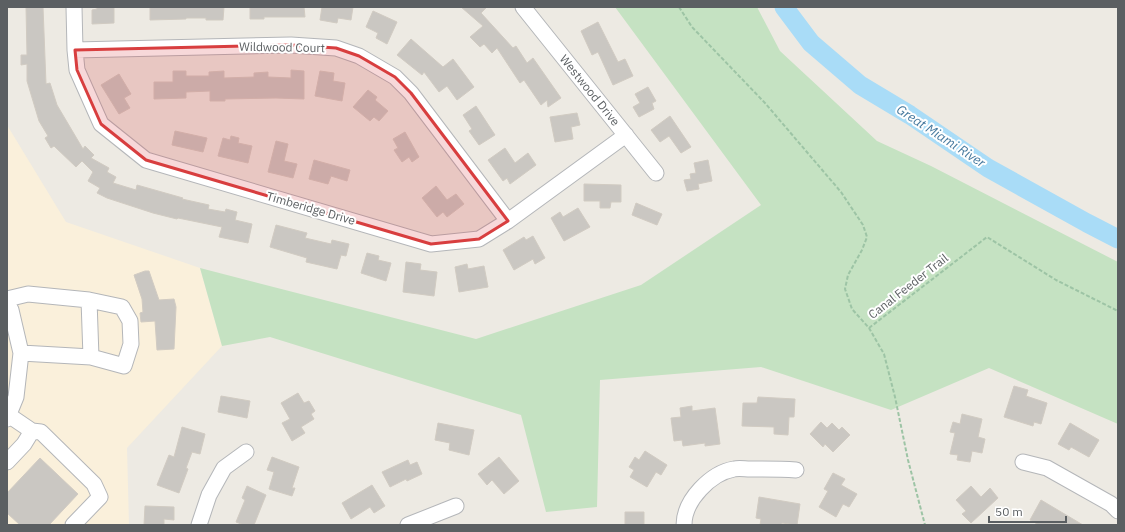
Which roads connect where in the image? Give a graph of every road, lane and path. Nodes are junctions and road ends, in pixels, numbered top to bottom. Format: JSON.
{"nodes":[{"id":1,"x":74,"y":7,"type":"edge"},
{"id":2,"x":523,"y":7,"type":"edge"},
{"id":3,"x":679,"y":7,"type":"edge"},
{"id":4,"x":75,"y":50,"type":"junction"},
{"id":5,"x":626,"y":136,"type":"junction"},
{"id":6,"x":656,"y":173,"type":"dead end"},
{"id":7,"x":508,"y":221,"type":"junction"},
{"id":8,"x":7,"y":299,"type":"edge"},
{"id":9,"x":89,"y":300,"type":"junction"},
{"id":10,"x":7,"y":303,"type":"edge"},
{"id":11,"x":1118,"y":311,"type":"edge"},
{"id":12,"x":869,"y":328,"type":"junction"},
{"id":13,"x":21,"y":353,"type":"junction"},
{"id":14,"x":91,"y":357,"type":"junction"},
{"id":15,"x":8,"y":416,"type":"edge"},
{"id":16,"x":32,"y":431,"type":"junction"},
{"id":17,"x":246,"y":452,"type":"dead end"},
{"id":18,"x":7,"y":462,"type":"edge"},
{"id":19,"x":1024,"y":462,"type":"dead end"},
{"id":20,"x":796,"y":470,"type":"dead end"},
{"id":21,"x":456,"y":506,"type":"dead end"},
{"id":22,"x":1118,"y":511,"type":"edge"},
{"id":23,"x":73,"y":525,"type":"edge"},
{"id":24,"x":199,"y":525,"type":"edge"},
{"id":25,"x":408,"y":525,"type":"edge"},
{"id":26,"x":684,"y":525,"type":"edge"},
{"id":27,"x":924,"y":525,"type":"edge"}],
"edges":[{"from":1,"to":4,"type":"street","name":"Timberidge Drive"},
{"from":2,"to":5,"type":"street","name":"Westwood Drive"},
{"from":3,"to":12,"type":"path","name":"Canal Feeder Trail"},
{"from":4,"to":7,"type":"street","name":"Wildwood Court"},
{"from":4,"to":7,"type":"street","name":"Timberidge Drive"},
{"from":5,"to":6,"type":"street","name":"Westwood Drive"},
{"from":5,"to":7,"type":"street","name":"Timberidge Drive"},
{"from":8,"to":9,"type":"street"},
{"from":9,"to":14,"type":"street"},
{"from":9,"to":14,"type":"street"},
{"from":10,"to":13,"type":"street"},
{"from":11,"to":12,"type":"path","name":"Canal Feeder Trail"},
{"from":12,"to":27,"type":"path"},
{"from":13,"to":14,"type":"street"},
{"from":13,"to":15,"type":"street"},
{"from":15,"to":16,"type":"street"},
{"from":16,"to":18,"type":"street"},
{"from":16,"to":23,"type":"street"},
{"from":17,"to":24,"type":"street"},
{"from":19,"to":22,"type":"street"},
{"from":20,"to":26,"type":"street"},
{"from":21,"to":25,"type":"street"}]}
